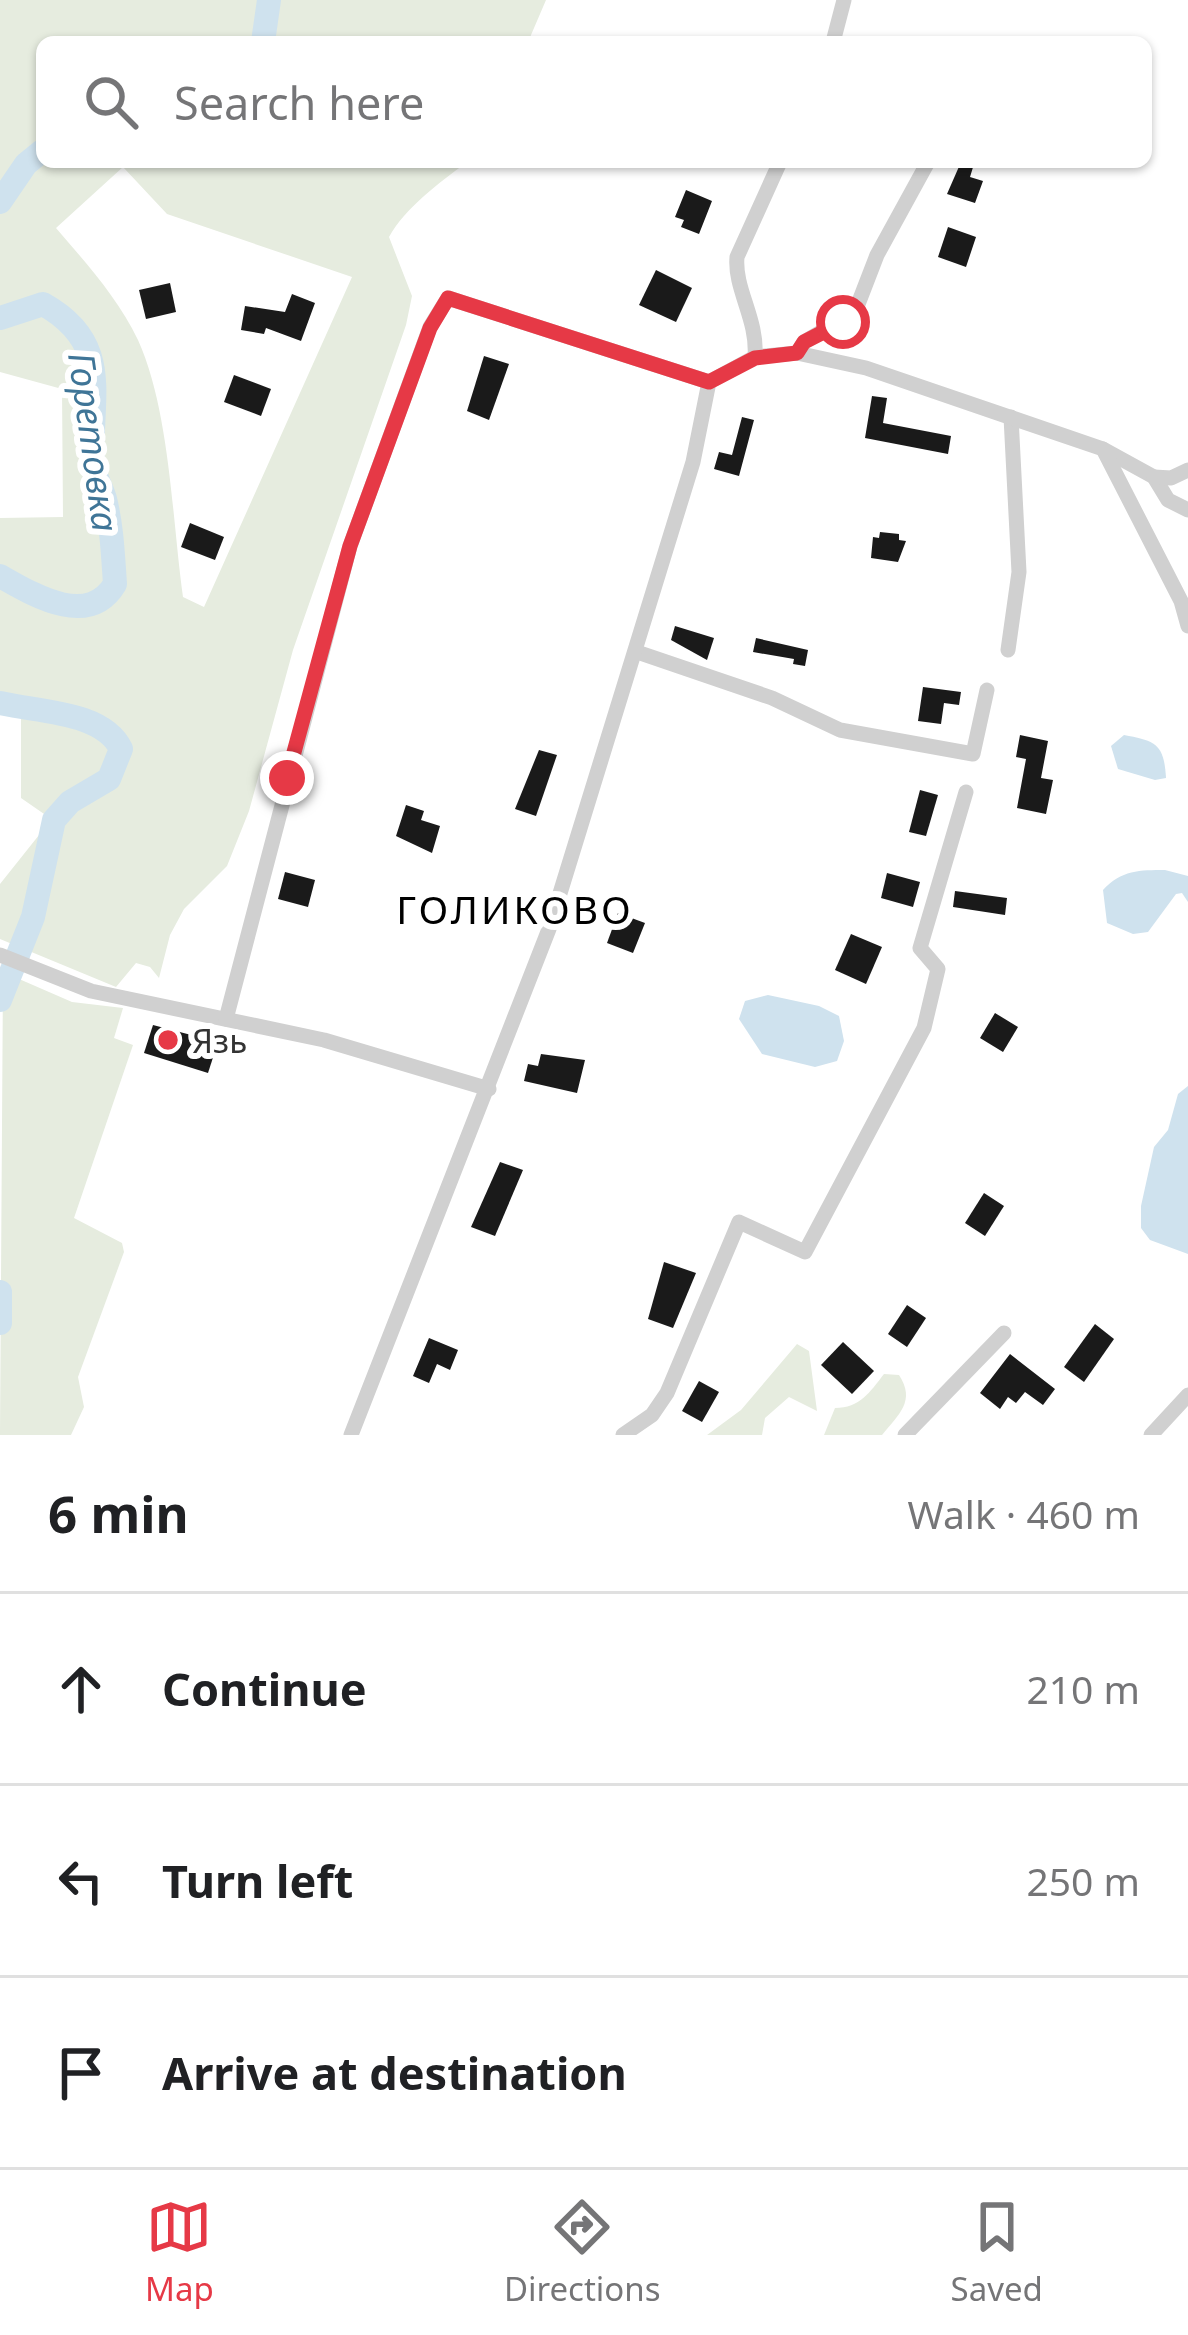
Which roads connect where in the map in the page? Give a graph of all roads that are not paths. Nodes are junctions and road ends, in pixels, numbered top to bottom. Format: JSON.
{"nodes":[{"id":1,"x":844,"y":0,"type":"edge"},
{"id":2,"x":835,"y":36,"type":"edge"},
{"id":3,"x":777,"y":168,"type":"edge"},
{"id":4,"x":925,"y":168,"type":"edge"},
{"id":5,"x":797,"y":353,"type":"junction"},
{"id":6,"x":755,"y":358,"type":"junction"},
{"id":7,"x":709,"y":382,"type":"junction"},
{"id":8,"x":1011,"y":417,"type":"junction"},
{"id":9,"x":1103,"y":449,"type":"junction"},
{"id":10,"x":1188,"y":470,"type":"edge"},
{"id":11,"x":1154,"y":477,"type":"junction"},
{"id":12,"x":1188,"y":510,"type":"edge"},
{"id":13,"x":1188,"y":626,"type":"edge"},
{"id":14,"x":1008,"y":650,"type":"dead end"},
{"id":15,"x":638,"y":652,"type":"junction"},
{"id":16,"x":987,"y":690,"type":"dead end"},
{"id":17,"x":966,"y":792,"type":"dead end"},
{"id":18,"x":0,"y":955,"type":"edge"},
{"id":19,"x":226,"y":1018,"type":"junction"},
{"id":20,"x":489,"y":1089,"type":"junction"},
{"id":21,"x":1004,"y":1333,"type":"dead end"},
{"id":22,"x":1188,"y":1395,"type":"edge"},
{"id":23,"x":351,"y":1435,"type":"edge"},
{"id":24,"x":623,"y":1435,"type":"edge"},
{"id":25,"x":905,"y":1435,"type":"edge"},
{"id":26,"x":1151,"y":1435,"type":"edge"}],
"edges":[{"from":1,"to":2,"type":"street"},
{"from":3,"to":6,"type":"street"},
{"from":4,"to":5,"type":"street"},
{"from":5,"to":6,"type":"street"},
{"from":5,"to":8,"type":"street"},
{"from":6,"to":7,"type":"street"},
{"from":7,"to":15,"type":"street"},
{"from":7,"to":19,"type":"street"},
{"from":8,"to":9,"type":"street"},
{"from":8,"to":14,"type":"street"},
{"from":9,"to":11,"type":"street"},
{"from":9,"to":13,"type":"street"},
{"from":10,"to":11,"type":"street"},
{"from":11,"to":12,"type":"street"},
{"from":15,"to":16,"type":"street"},
{"from":15,"to":20,"type":"street"},
{"from":17,"to":24,"type":"street"},
{"from":18,"to":19,"type":"street"},
{"from":19,"to":20,"type":"street"},
{"from":20,"to":23,"type":"street"},
{"from":21,"to":25,"type":"street"},
{"from":22,"to":26,"type":"street"}]}
